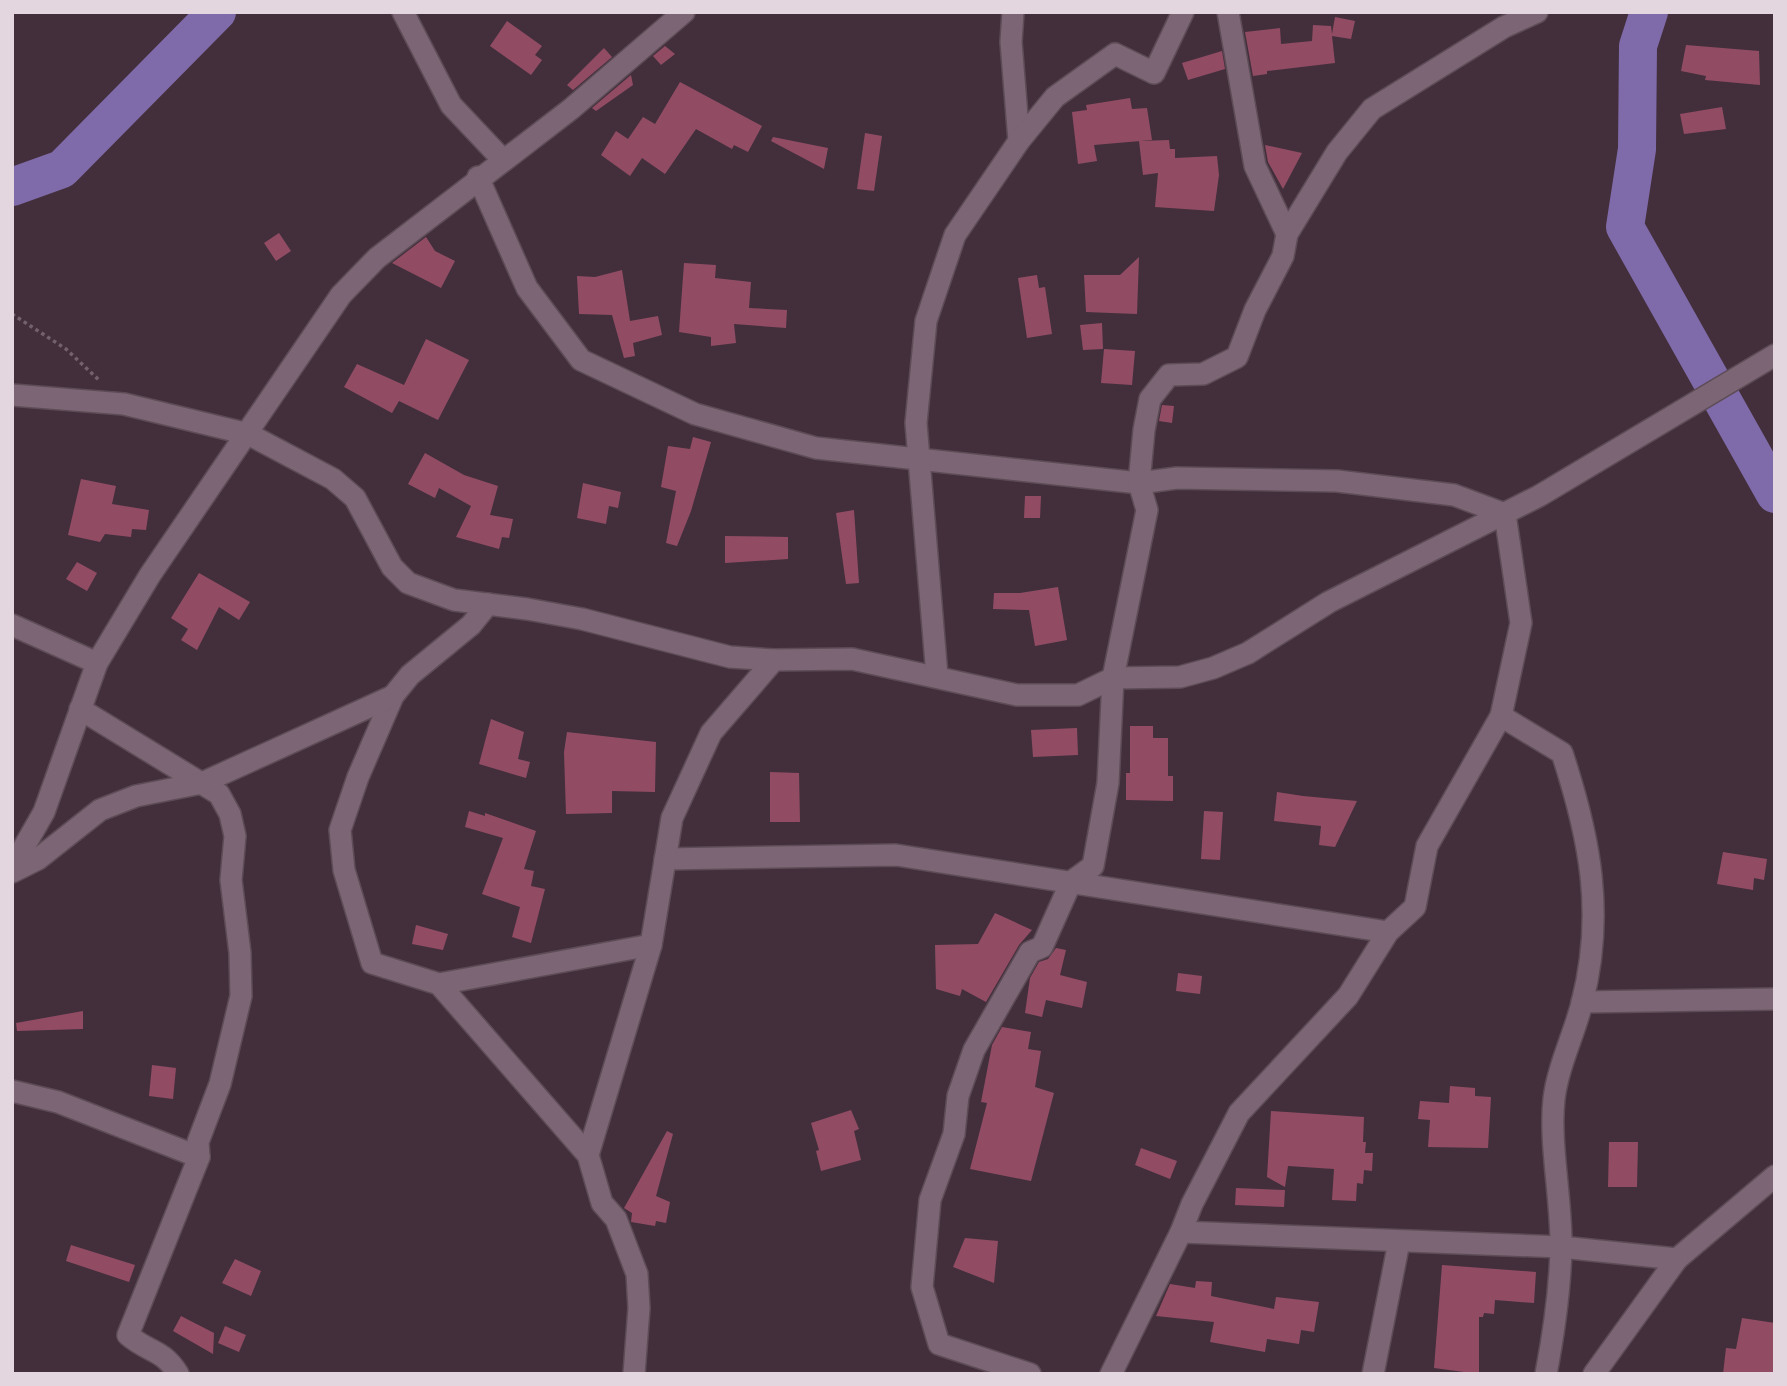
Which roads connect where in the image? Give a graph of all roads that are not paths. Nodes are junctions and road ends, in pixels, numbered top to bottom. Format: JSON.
{"nodes":[{"id":1,"x":403,"y":12,"type":"edge"},
{"id":2,"x":684,"y":12,"type":"edge"},
{"id":3,"x":1013,"y":12,"type":"edge"},
{"id":4,"x":1183,"y":12,"type":"edge"},
{"id":5,"x":1227,"y":12,"type":"edge"},
{"id":6,"x":1537,"y":12,"type":"edge"},
{"id":7,"x":1019,"y":141,"type":"junction"},
{"id":8,"x":502,"y":159,"type":"junction"},
{"id":9,"x":478,"y":177,"type":"junction"},
{"id":10,"x":1287,"y":234,"type":"junction"},
{"id":11,"x":1775,"y":355,"type":"edge"},
{"id":12,"x":12,"y":395,"type":"edge"},
{"id":13,"x":247,"y":434,"type":"junction"},
{"id":14,"x":920,"y":461,"type":"junction"},
{"id":15,"x":1139,"y":483,"type":"junction"},
{"id":16,"x":1506,"y":514,"type":"junction"},
{"id":17,"x":488,"y":604,"type":"junction"},
{"id":18,"x":12,"y":625,"type":"edge"},
{"id":19,"x":774,"y":660,"type":"junction"},
{"id":20,"x":97,"y":663,"type":"junction"},
{"id":21,"x":937,"y":676,"type":"junction"},
{"id":22,"x":1113,"y":678,"type":"junction"},
{"id":23,"x":393,"y":696,"type":"junction"},
{"id":24,"x":80,"y":709,"type":"junction"},
{"id":25,"x":1501,"y":716,"type":"junction"},
{"id":26,"x":202,"y":783,"type":"junction"},
{"id":27,"x":665,"y":859,"type":"junction"},
{"id":28,"x":12,"y":870,"type":"edge"},
{"id":29,"x":1071,"y":882,"type":"junction"},
{"id":30,"x":1388,"y":932,"type":"junction"},
{"id":31,"x":651,"y":945,"type":"junction"},
{"id":32,"x":439,"y":984,"type":"junction"},
{"id":33,"x":1775,"y":999,"type":"edge"},
{"id":34,"x":1582,"y":1002,"type":"junction"},
{"id":35,"x":12,"y":1091,"type":"edge"},
{"id":36,"x":587,"y":1155,"type":"junction"},
{"id":37,"x":199,"y":1157,"type":"junction"},
{"id":38,"x":1775,"y":1176,"type":"edge"},
{"id":39,"x":1181,"y":1232,"type":"junction"},
{"id":40,"x":1399,"y":1242,"type":"junction"},
{"id":41,"x":1561,"y":1247,"type":"junction"},
{"id":42,"x":1677,"y":1259,"type":"junction"},
{"id":43,"x":178,"y":1374,"type":"edge"},
{"id":44,"x":634,"y":1374,"type":"edge"},
{"id":45,"x":1030,"y":1374,"type":"edge"},
{"id":46,"x":1111,"y":1374,"type":"edge"},
{"id":47,"x":1373,"y":1374,"type":"edge"},
{"id":48,"x":1546,"y":1374,"type":"edge"},
{"id":49,"x":1594,"y":1374,"type":"edge"}],
"edges":[{"from":1,"to":8,"type":"street"},
{"from":2,"to":8,"type":"street"},
{"from":3,"to":7,"type":"street"},
{"from":4,"to":7,"type":"street"},
{"from":5,"to":10,"type":"street"},
{"from":6,"to":10,"type":"street"},
{"from":7,"to":14,"type":"street"},
{"from":8,"to":9,"type":"street"},
{"from":9,"to":13,"type":"street"},
{"from":9,"to":14,"type":"street"},
{"from":10,"to":15,"type":"street"},
{"from":11,"to":16,"type":"street"},
{"from":12,"to":13,"type":"street"},
{"from":13,"to":17,"type":"street"},
{"from":13,"to":20,"type":"street"},
{"from":14,"to":15,"type":"street"},
{"from":14,"to":21,"type":"street"},
{"from":15,"to":16,"type":"street"},
{"from":15,"to":22,"type":"street"},
{"from":16,"to":22,"type":"street"},
{"from":16,"to":25,"type":"street"},
{"from":17,"to":19,"type":"street"},
{"from":17,"to":23,"type":"street"},
{"from":18,"to":20,"type":"street"},
{"from":19,"to":21,"type":"street"},
{"from":19,"to":27,"type":"street"},
{"from":20,"to":24,"type":"street"},
{"from":21,"to":22,"type":"street"},
{"from":22,"to":29,"type":"street"},
{"from":23,"to":26,"type":"street"},
{"from":23,"to":32,"type":"street"},
{"from":24,"to":26,"type":"street"},
{"from":24,"to":28,"type":"street"},
{"from":25,"to":30,"type":"street"},
{"from":25,"to":34,"type":"street"},
{"from":26,"to":28,"type":"street"},
{"from":26,"to":37,"type":"street"},
{"from":27,"to":29,"type":"street"},
{"from":27,"to":31,"type":"street"},
{"from":29,"to":30,"type":"street"},
{"from":29,"to":45,"type":"street"},
{"from":30,"to":39,"type":"street"},
{"from":31,"to":32,"type":"street"},
{"from":31,"to":36,"type":"street"},
{"from":32,"to":36,"type":"street"},
{"from":33,"to":34,"type":"street"},
{"from":34,"to":41,"type":"street"},
{"from":35,"to":37,"type":"street"},
{"from":36,"to":44,"type":"street"},
{"from":37,"to":43,"type":"street"},
{"from":38,"to":42,"type":"street"},
{"from":39,"to":40,"type":"street"},
{"from":39,"to":46,"type":"street"},
{"from":40,"to":41,"type":"street"},
{"from":40,"to":47,"type":"street"},
{"from":41,"to":42,"type":"street"},
{"from":41,"to":48,"type":"street"},
{"from":42,"to":49,"type":"street"}]}
